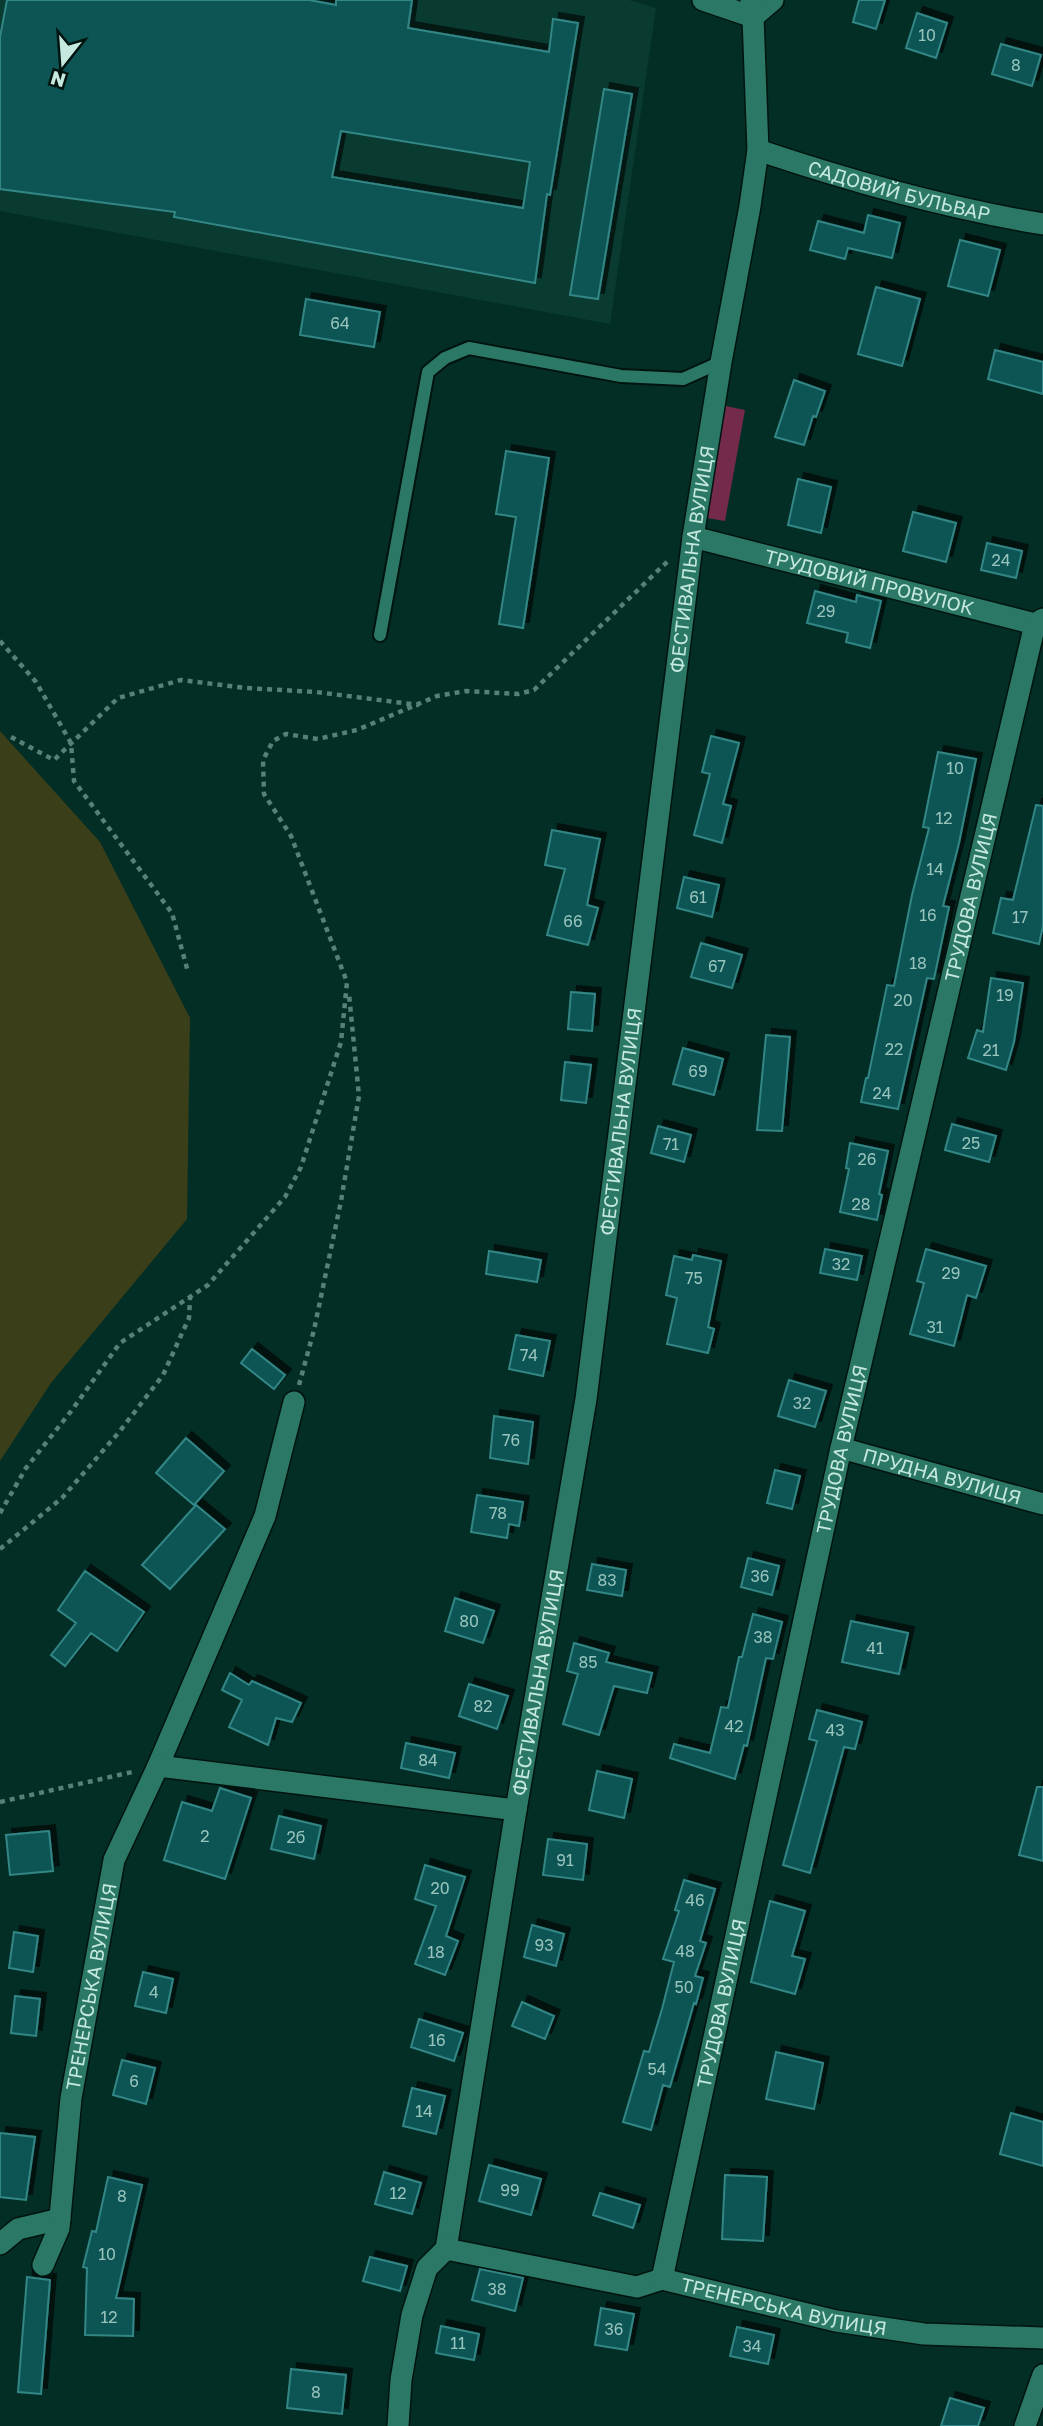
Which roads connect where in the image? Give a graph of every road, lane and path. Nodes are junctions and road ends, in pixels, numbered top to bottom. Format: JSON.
{"nodes":[{"id":1,"x":703,"y":0,"type":"edge"},
{"id":2,"x":773,"y":0,"type":"edge"},
{"id":3,"x":752,"y":8,"type":"edge"},
{"id":4,"x":758,"y":150,"type":"junction"},
{"id":5,"x":1043,"y":224,"type":"edge"},
{"id":6,"x":721,"y":362,"type":"junction"},
{"id":7,"x":693,"y":537,"type":"junction"},
{"id":8,"x":1039,"y":621,"type":"edge"},
{"id":9,"x":380,"y":635,"type":"dead end"},
{"id":10,"x":0,"y":641,"type":"edge"},
{"id":11,"x":420,"y":705,"type":"junction"},
{"id":12,"x":12,"y":737,"type":"dead end"},
{"id":13,"x":71,"y":743,"type":"junction"},
{"id":14,"x":188,"y":972,"type":"dead end"},
{"id":15,"x":347,"y":982,"type":"junction"},
{"id":16,"x":190,"y":1297,"type":"junction"},
{"id":17,"x":295,"y":1402,"type":"joint"},
{"id":18,"x":841,"y":1448,"type":"junction"},
{"id":19,"x":1043,"y":1504,"type":"edge"},
{"id":20,"x":0,"y":1513,"type":"edge"},
{"id":21,"x":0,"y":1549,"type":"edge"},
{"id":22,"x":158,"y":1766,"type":"junction"},
{"id":23,"x":0,"y":1802,"type":"edge"},
{"id":24,"x":516,"y":1810,"type":"junction"},
{"id":25,"x":60,"y":2219,"type":"junction"},
{"id":26,"x":0,"y":2244,"type":"edge"},
{"id":27,"x":446,"y":2249,"type":"junction"},
{"id":28,"x":43,"y":2265,"type":"dead end"},
{"id":29,"x":662,"y":2279,"type":"junction"},
{"id":30,"x":1043,"y":2338,"type":"edge"},
{"id":31,"x":1043,"y":2375,"type":"edge"},
{"id":32,"x":398,"y":2426,"type":"edge"},
{"id":33,"x":1025,"y":2426,"type":"edge"}],
"edges":[{"from":1,"to":3,"type":"street"},
{"from":2,"to":3,"type":"street"},
{"from":3,"to":4,"type":"street","name":"ФЕСТИВАЛЬНА ВУЛИЦЯ"},
{"from":4,"to":5,"type":"street","name":"САДОВИЙ БУЛЬВАР"},
{"from":4,"to":6,"type":"street","name":"ФЕСТИВАЛЬНА ВУЛИЦЯ"},
{"from":6,"to":7,"type":"street","name":"ФЕСТИВАЛЬНА ВУЛИЦЯ"},
{"from":6,"to":9,"type":"lane"},
{"from":7,"to":8,"type":"street","name":"ТРУДОВИЙ ПРОВУЛОК"},
{"from":7,"to":11,"type":"path"},
{"from":7,"to":24,"type":"street","name":"ФЕСТИВАЛЬНА ВУЛИЦЯ"},
{"from":8,"to":18,"type":"street","name":"ТРУДОВА ВУЛИЦЯ"},
{"from":10,"to":13,"type":"path"},
{"from":11,"to":13,"type":"path"},
{"from":11,"to":15,"type":"path"},
{"from":12,"to":13,"type":"path"},
{"from":13,"to":14,"type":"path"},
{"from":15,"to":16,"type":"path"},
{"from":15,"to":17,"type":"path"},
{"from":16,"to":20,"type":"path"},
{"from":16,"to":21,"type":"path"},
{"from":17,"to":22,"type":"street","name":"ТРЕНЕРСЬКА ВУЛИЦЯ"},
{"from":18,"to":19,"type":"street","name":"ПРУДНА ВУЛИЦЯ"},
{"from":18,"to":29,"type":"street","name":"ТРУДОВА ВУЛИЦЯ"},
{"from":22,"to":23,"type":"path"},
{"from":22,"to":24,"type":"street"},
{"from":22,"to":25,"type":"street","name":"ТРЕНЕРСЬКА ВУЛИЦЯ"},
{"from":24,"to":27,"type":"street","name":"ФЕСТИВАЛЬНА ВУЛИЦЯ"},
{"from":25,"to":26,"type":"street"},
{"from":25,"to":28,"type":"street","name":"ТРЕНЕРСЬКА ВУЛИЦЯ"},
{"from":27,"to":29,"type":"street","name":"ТРЕНЕРСЬКА ВУЛИЦЯ"},
{"from":27,"to":32,"type":"street"},
{"from":29,"to":30,"type":"street","name":"ТРЕНЕРСЬКА ВУЛИЦЯ"},
{"from":31,"to":33,"type":"street"}]}
